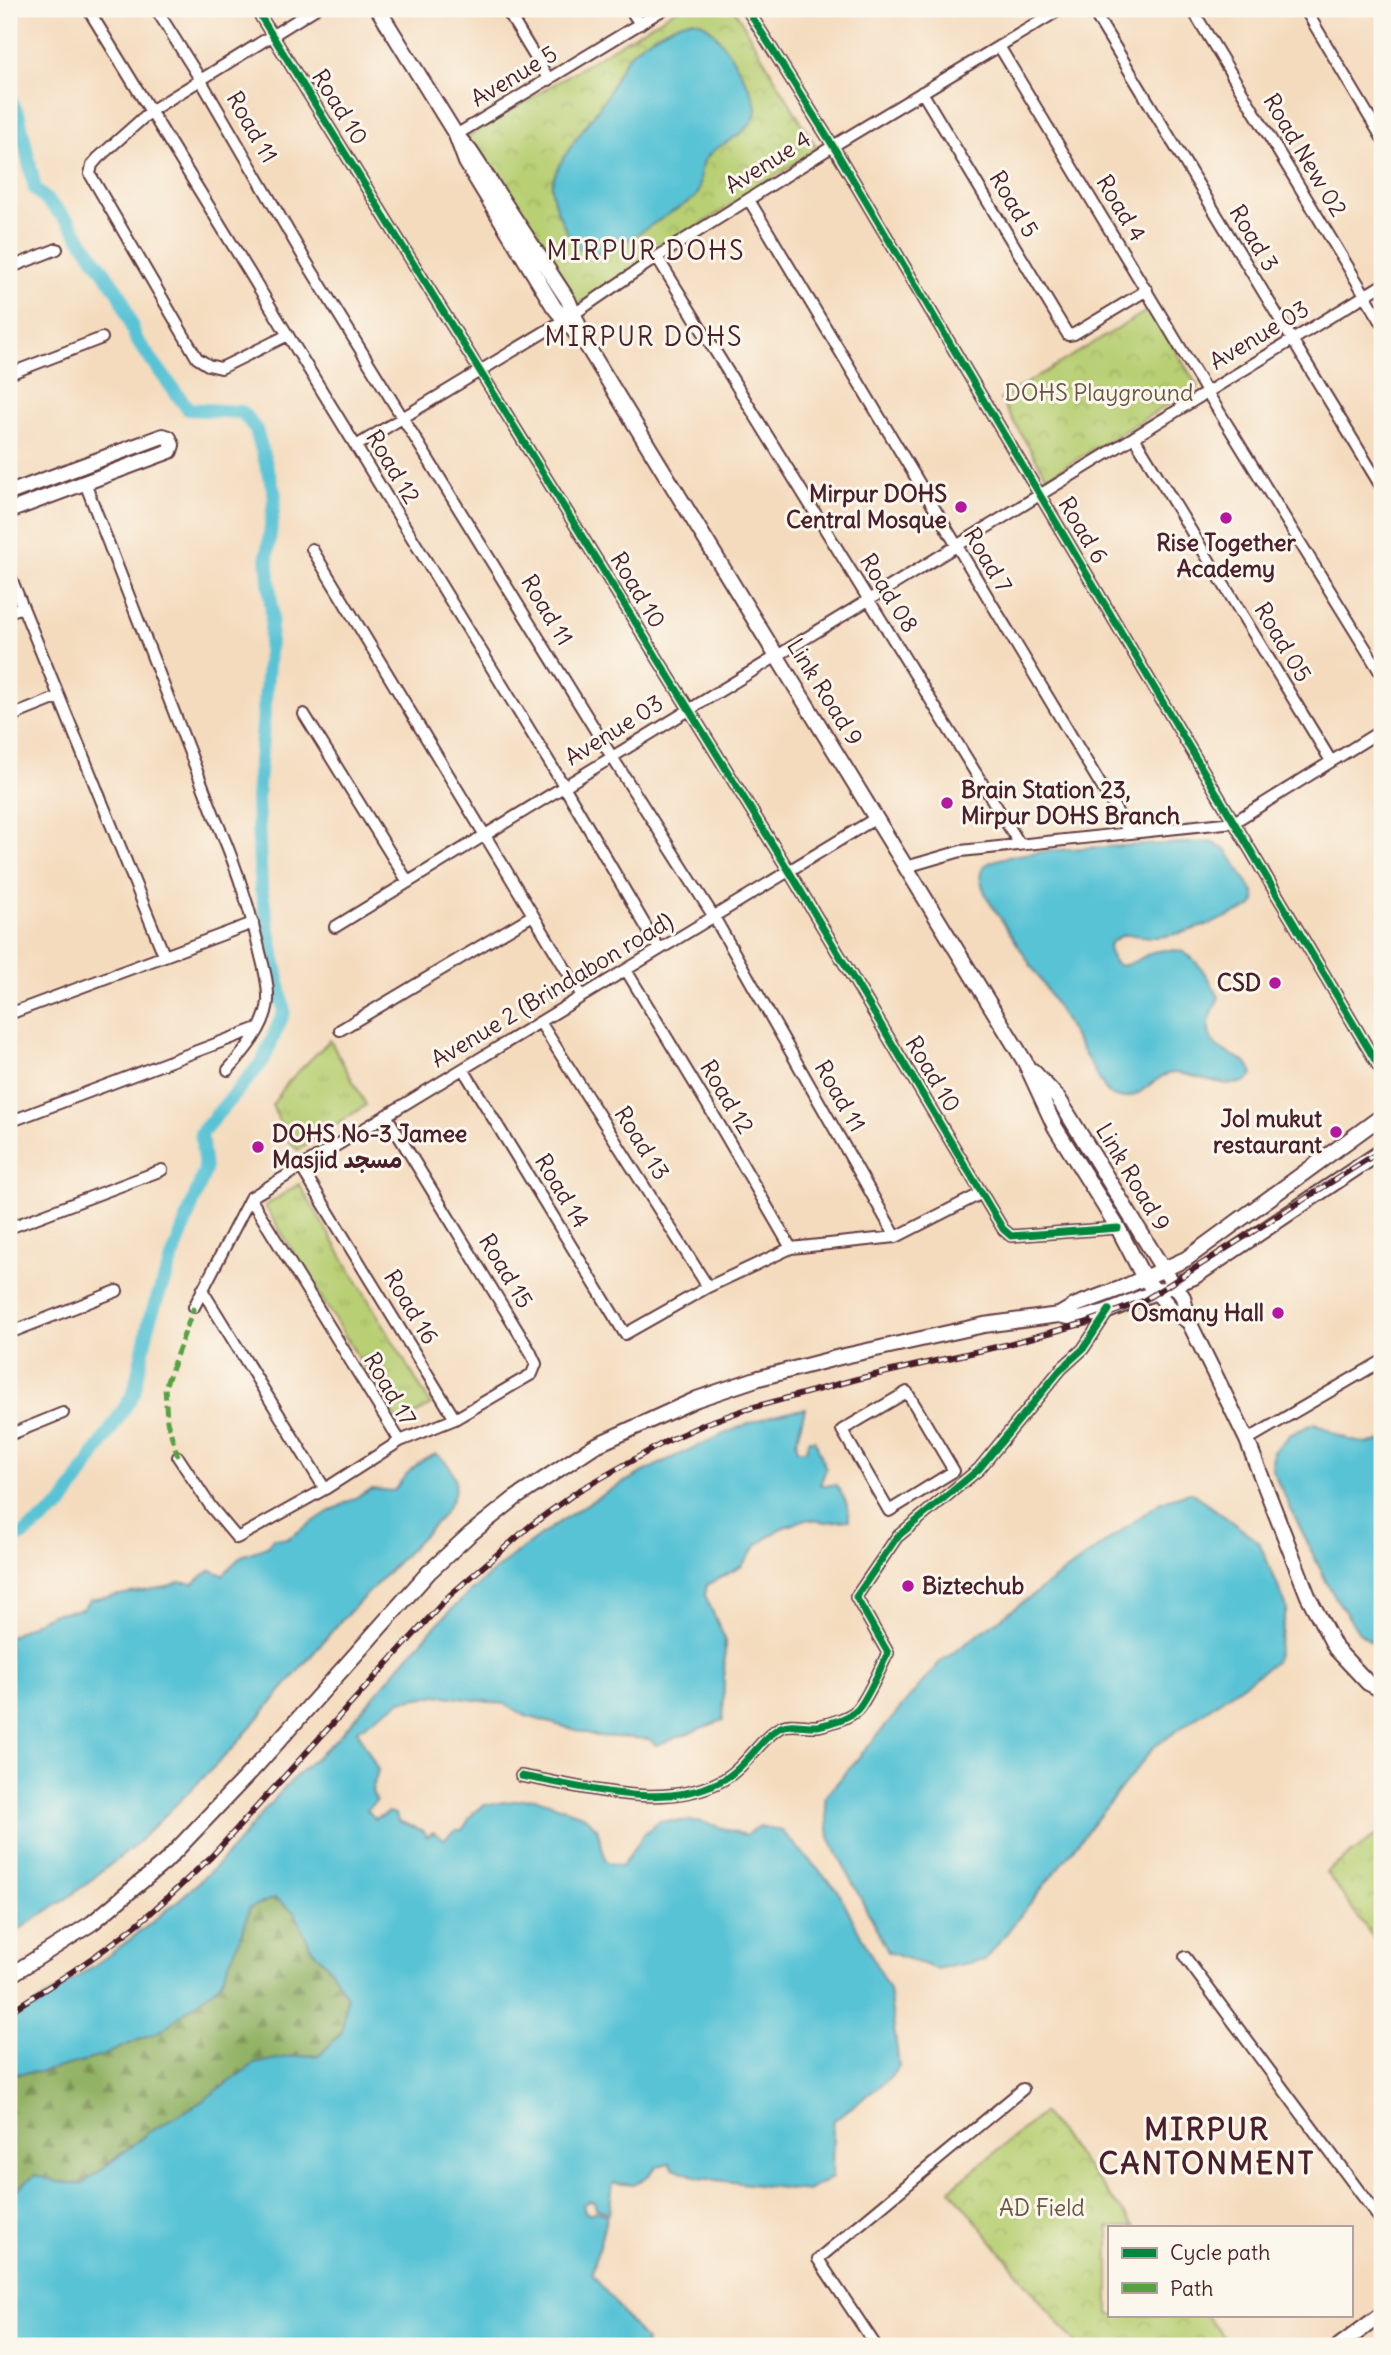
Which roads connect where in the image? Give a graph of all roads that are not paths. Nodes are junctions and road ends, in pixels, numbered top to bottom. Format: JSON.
{"nodes":[{"id":1,"x":88,"y":9,"type":"edge"},
{"id":2,"x":156,"y":9,"type":"edge"},
{"id":3,"x":256,"y":9,"type":"edge"},
{"id":4,"x":315,"y":9,"type":"edge"},
{"id":5,"x":378,"y":9,"type":"edge"},
{"id":6,"x":506,"y":9,"type":"edge"},
{"id":7,"x":630,"y":9,"type":"edge"},
{"id":8,"x":664,"y":9,"type":"edge"},
{"id":9,"x":747,"y":9,"type":"edge"},
{"id":10,"x":1061,"y":9,"type":"edge"},
{"id":11,"x":1092,"y":9,"type":"edge"},
{"id":12,"x":1192,"y":9,"type":"edge"},
{"id":13,"x":1305,"y":9,"type":"edge"},
{"id":14,"x":640,"y":24,"type":"junction"},
{"id":15,"x":274,"y":36,"type":"junction"},
{"id":16,"x":999,"y":46,"type":"junction"},
{"id":17,"x":200,"y":79,"type":"junction"},
{"id":18,"x":549,"y":80,"type":"junction"},
{"id":19,"x":922,"y":92,"type":"junction"},
{"id":20,"x":152,"y":110,"type":"junction"},
{"id":21,"x":456,"y":135,"type":"junction"},
{"id":22,"x":1382,"y":138,"type":"edge"},
{"id":23,"x":833,"y":146,"type":"junction"},
{"id":24,"x":749,"y":200,"type":"junction"},
{"id":25,"x":57,"y":249,"type":"dead end"},
{"id":26,"x":657,"y":257,"type":"junction"},
{"id":27,"x":9,"y":268,"type":"edge"},
{"id":28,"x":1382,"y":285,"type":"edge"},
{"id":29,"x":1147,"y":290,"type":"junction"},
{"id":30,"x":1365,"y":295,"type":"junction"},
{"id":31,"x":569,"y":317,"type":"junction"},
{"id":32,"x":1382,"y":323,"type":"edge"},
{"id":33,"x":288,"y":335,"type":"junction"},
{"id":34,"x":102,"y":338,"type":"dead end"},
{"id":35,"x":1291,"y":340,"type":"junction"},
{"id":36,"x":481,"y":370,"type":"junction"},
{"id":37,"x":9,"y":374,"type":"edge"},
{"id":38,"x":1207,"y":392,"type":"junction"},
{"id":39,"x":404,"y":417,"type":"junction"},
{"id":40,"x":1134,"y":437,"type":"junction"},
{"id":41,"x":356,"y":446,"type":"junction"},
{"id":42,"x":85,"y":483,"type":"junction"},
{"id":43,"x":1382,"y":488,"type":"edge"},
{"id":44,"x":9,"y":494,"type":"edge"},
{"id":45,"x":1040,"y":494,"type":"junction"},
{"id":46,"x":9,"y":511,"type":"edge"},
{"id":47,"x":955,"y":546,"type":"junction"},
{"id":48,"x":312,"y":549,"type":"dead end"},
{"id":49,"x":9,"y":573,"type":"edge"},
{"id":50,"x":868,"y":599,"type":"junction"},
{"id":51,"x":22,"y":607,"type":"junction"},
{"id":52,"x":9,"y":612,"type":"edge"},
{"id":53,"x":776,"y":655,"type":"junction"},
{"id":54,"x":1382,"y":675,"type":"edge"},
{"id":55,"x":59,"y":697,"type":"junction"},
{"id":56,"x":688,"y":709,"type":"junction"},
{"id":57,"x":304,"y":714,"type":"dead end"},
{"id":58,"x":9,"y":717,"type":"edge"},
{"id":59,"x":1382,"y":730,"type":"edge"},
{"id":60,"x":612,"y":757,"type":"junction"},
{"id":61,"x":1331,"y":761,"type":"junction"},
{"id":62,"x":564,"y":786,"type":"junction"},
{"id":63,"x":876,"y":818,"type":"junction"},
{"id":64,"x":1234,"y":822,"type":"junction"},
{"id":65,"x":1129,"y":832,"type":"junction"},
{"id":66,"x":485,"y":835,"type":"junction"},
{"id":67,"x":1019,"y":843,"type":"junction"},
{"id":68,"x":906,"y":867,"type":"junction"},
{"id":69,"x":789,"y":871,"type":"junction"},
{"id":70,"x":408,"y":882,"type":"junction"},
{"id":71,"x":533,"y":915,"type":"junction"},
{"id":72,"x":713,"y":917,"type":"junction"},
{"id":73,"x":253,"y":923,"type":"junction"},
{"id":74,"x":335,"y":927,"type":"dead end"},
{"id":75,"x":659,"y":949,"type":"junction"},
{"id":76,"x":163,"y":955,"type":"junction"},
{"id":77,"x":626,"y":970,"type":"junction"},
{"id":78,"x":582,"y":996,"type":"junction"},
{"id":79,"x":9,"y":1014,"type":"edge"},
{"id":80,"x":540,"y":1022,"type":"junction"},
{"id":81,"x":260,"y":1027,"type":"junction"},
{"id":82,"x":340,"y":1030,"type":"dead end"},
{"id":83,"x":1025,"y":1062,"type":"junction"},
{"id":84,"x":463,"y":1069,"type":"junction"},
{"id":85,"x":228,"y":1070,"type":"dead end"},
{"id":86,"x":1382,"y":1073,"type":"edge"},
{"id":87,"x":386,"y":1115,"type":"junction"},
{"id":88,"x":1382,"y":1116,"type":"edge"},
{"id":89,"x":9,"y":1122,"type":"edge"},
{"id":90,"x":1382,"y":1151,"type":"edge"},
{"id":91,"x":301,"y":1167,"type":"junction"},
{"id":92,"x":162,"y":1170,"type":"dead end"},
{"id":93,"x":982,"y":1193,"type":"junction"},
{"id":94,"x":250,"y":1198,"type":"junction"},
{"id":95,"x":9,"y":1228,"type":"edge"},
{"id":96,"x":1118,"y":1228,"type":"junction"},
{"id":97,"x":897,"y":1237,"type":"junction"},
{"id":98,"x":791,"y":1248,"type":"junction"},
{"id":99,"x":1163,"y":1269,"type":"junction"},
{"id":100,"x":1144,"y":1278,"type":"junction"},
{"id":101,"x":1174,"y":1284,"type":"junction"},
{"id":102,"x":708,"y":1287,"type":"junction"},
{"id":103,"x":202,"y":1290,"type":"junction"},
{"id":104,"x":117,"y":1291,"type":"dead end"},
{"id":105,"x":1156,"y":1291,"type":"junction"},
{"id":106,"x":194,"y":1307,"type":"dead end"},
{"id":107,"x":1109,"y":1310,"type":"junction"},
{"id":108,"x":1059,"y":1315,"type":"junction"},
{"id":109,"x":1189,"y":1322,"type":"junction"},
{"id":110,"x":9,"y":1332,"type":"edge"},
{"id":111,"x":1382,"y":1361,"type":"edge"},
{"id":112,"x":63,"y":1413,"type":"dead end"},
{"id":113,"x":455,"y":1419,"type":"junction"},
{"id":114,"x":9,"y":1434,"type":"edge"},
{"id":115,"x":1247,"y":1440,"type":"junction"},
{"id":116,"x":400,"y":1441,"type":"junction"},
{"id":117,"x":178,"y":1457,"type":"dead end"},
{"id":118,"x":325,"y":1489,"type":"junction"},
{"id":119,"x":923,"y":1491,"type":"junction"},
{"id":120,"x":934,"y":1507,"type":"junction"},
{"id":121,"x":1382,"y":1690,"type":"edge"},
{"id":122,"x":521,"y":1776,"type":"dead end"},
{"id":123,"x":1185,"y":1957,"type":"dead end"},
{"id":124,"x":9,"y":1976,"type":"edge"},
{"id":125,"x":1023,"y":2090,"type":"dead end"},
{"id":126,"x":1382,"y":2222,"type":"edge"},
{"id":127,"x":1382,"y":2314,"type":"edge"},
{"id":128,"x":876,"y":2346,"type":"edge"},
{"id":129,"x":1339,"y":2346,"type":"edge"}],
"edges":[{"from":1,"to":20,"type":"street","name":"Road 12"},
{"from":2,"to":17,"type":"street","name":"Road 11"},
{"from":3,"to":15,"type":"street","name":"Road 10"},
{"from":4,"to":15,"type":"street"},
{"from":5,"to":21,"type":"main road","name":"Link Road 9"},
{"from":6,"to":18,"type":"street"},
{"from":7,"to":14,"type":"street"},
{"from":8,"to":14,"type":"street","name":"Avenue 5"},
{"from":9,"to":23,"type":"street","name":"Road 6"},
{"from":10,"to":16,"type":"street","name":"Avenue 4"},
{"from":11,"to":35,"type":"street","name":"Road 3"},
{"from":12,"to":30,"type":"street","name":"Road New 02"},
{"from":13,"to":22,"type":"street"},
{"from":14,"to":18,"type":"street","name":"Avenue 5"},
{"from":15,"to":17,"type":"street"},
{"from":15,"to":36,"type":"street","name":"Road 10"},
{"from":16,"to":19,"type":"street","name":"Avenue 4"},
{"from":16,"to":29,"type":"street","name":"Road 4"},
{"from":17,"to":20,"type":"street"},
{"from":17,"to":39,"type":"street","name":"Road 11"},
{"from":18,"to":21,"type":"street","name":"Avenue 5"},
{"from":19,"to":23,"type":"street","name":"Avenue 4"},
{"from":19,"to":29,"type":"street","name":"Road 5"},
{"from":20,"to":33,"type":"street","name":"Road 12"},
{"from":20,"to":33,"type":"street"},
{"from":21,"to":31,"type":"main road","name":"Link Road 9"},
{"from":23,"to":24,"type":"street","name":"Avenue 4"},
{"from":23,"to":45,"type":"street","name":"Road 6"},
{"from":24,"to":26,"type":"street","name":"Avenue 4"},
{"from":24,"to":47,"type":"street","name":"Road 7"},
{"from":25,"to":27,"type":"street"},
{"from":26,"to":31,"type":"street","name":"Avenue 4"},
{"from":26,"to":50,"type":"street","name":"Road 08"},
{"from":28,"to":30,"type":"street","name":"Avenue 03"},
{"from":29,"to":38,"type":"street","name":"Road 4"},
{"from":30,"to":32,"type":"street","name":"Road New 02"},
{"from":30,"to":35,"type":"street","name":"Avenue 03"},
{"from":31,"to":36,"type":"street","name":"Avenue 4"},
{"from":31,"to":53,"type":"main road","name":"Link Road 9"},
{"from":33,"to":41,"type":"street","name":"Road 12"},
{"from":34,"to":37,"type":"street"},
{"from":35,"to":38,"type":"street","name":"Avenue 03"},
{"from":35,"to":43,"type":"street","name":"Road 3"},
{"from":36,"to":39,"type":"street","name":"Avenue 4"},
{"from":36,"to":56,"type":"street","name":"Road 10"},
{"from":38,"to":40,"type":"street","name":"Avenue 03"},
{"from":38,"to":54,"type":"street","name":"Road 4"},
{"from":39,"to":41,"type":"street","name":"Avenue 4"},
{"from":39,"to":60,"type":"street","name":"Road 11"},
{"from":40,"to":45,"type":"street","name":"Avenue 03"},
{"from":40,"to":61,"type":"street","name":"Road 05"},
{"from":41,"to":62,"type":"street","name":"Road 12"},
{"from":42,"to":44,"type":"main road"},
{"from":42,"to":46,"type":"main road"},
{"from":42,"to":73,"type":"street"},
{"from":45,"to":47,"type":"street","name":"Avenue 03"},
{"from":45,"to":64,"type":"street","name":"Road 6"},
{"from":47,"to":50,"type":"street","name":"Avenue 03"},
{"from":47,"to":65,"type":"street","name":"Road 7"},
{"from":48,"to":66,"type":"street"},
{"from":49,"to":51,"type":"street"},
{"from":50,"to":53,"type":"street","name":"Avenue 03"},
{"from":50,"to":67,"type":"street","name":"Road 08"},
{"from":51,"to":52,"type":"street"},
{"from":51,"to":55,"type":"street"},
{"from":53,"to":56,"type":"street","name":"Avenue 03"},
{"from":53,"to":63,"type":"main road","name":"Link Road 9"},
{"from":55,"to":58,"type":"street"},
{"from":55,"to":76,"type":"street"},
{"from":56,"to":60,"type":"street","name":"Avenue 03"},
{"from":56,"to":69,"type":"street","name":"Road 10"},
{"from":57,"to":70,"type":"street"},
{"from":59,"to":61,"type":"street"},
{"from":60,"to":62,"type":"street","name":"Avenue 03"},
{"from":60,"to":72,"type":"street","name":"Road 11"},
{"from":61,"to":64,"type":"street"},
{"from":62,"to":66,"type":"street","name":"Avenue 03"},
{"from":62,"to":75,"type":"street","name":"Road 12"},
{"from":63,"to":68,"type":"main road","name":"Link Road 9"},
{"from":63,"to":69,"type":"street","name":"Avenue 2 (Brindabon road)"},
{"from":64,"to":65,"type":"street"},
{"from":64,"to":86,"type":"street","name":"Road 6"},
{"from":65,"to":67,"type":"street"},
{"from":66,"to":70,"type":"street","name":"Avenue 03"},
{"from":66,"to":71,"type":"street"},
{"from":67,"to":68,"type":"street"},
{"from":68,"to":83,"type":"main road","name":"Link Road 9"},
{"from":69,"to":72,"type":"street","name":"Avenue 2 (Brindabon road)"},
{"from":69,"to":93,"type":"street","name":"Road 10"},
{"from":70,"to":74,"type":"street","name":"Avenue 03"},
{"from":71,"to":78,"type":"street"},
{"from":71,"to":82,"type":"street"},
{"from":72,"to":75,"type":"street","name":"Avenue 2 (Brindabon road)"},
{"from":72,"to":97,"type":"street","name":"Road 11"},
{"from":73,"to":76,"type":"street"},
{"from":73,"to":81,"type":"street"},
{"from":75,"to":77,"type":"street","name":"Avenue 2 (Brindabon road)"},
{"from":76,"to":79,"type":"street"},
{"from":77,"to":78,"type":"street","name":"Avenue 2 (Brindabon road)"},
{"from":77,"to":98,"type":"street","name":"Road 12"},
{"from":78,"to":80,"type":"street","name":"Avenue 2 (Brindabon road)"},
{"from":80,"to":84,"type":"street","name":"Avenue 2 (Brindabon road)"},
{"from":80,"to":102,"type":"street","name":"Road 13"},
{"from":81,"to":85,"type":"street"},
{"from":81,"to":89,"type":"street"},
{"from":83,"to":96,"type":"main road","name":"Link Road 9"},
{"from":83,"to":99,"type":"main road","name":"Link Road 9"},
{"from":84,"to":87,"type":"street","name":"Avenue 2 (Brindabon road)"},
{"from":84,"to":102,"type":"street","name":"Road 14"},
{"from":87,"to":91,"type":"street","name":"Avenue 2 (Brindabon road)"},
{"from":87,"to":113,"type":"street","name":"Road 15"},
{"from":88,"to":99,"type":"main road"},
{"from":90,"to":101,"type":"main road"},
{"from":91,"to":94,"type":"street","name":"Avenue 2 (Brindabon road)"},
{"from":91,"to":113,"type":"street","name":"Road 16"},
{"from":92,"to":95,"type":"street"},
{"from":93,"to":96,"type":"street","name":"Road 10"},
{"from":93,"to":97,"type":"street"},
{"from":94,"to":103,"type":"street"},
{"from":94,"to":116,"type":"street","name":"Road 17"},
{"from":96,"to":100,"type":"main road","name":"Link Road 9"},
{"from":97,"to":98,"type":"street"},
{"from":98,"to":102,"type":"street"},
{"from":99,"to":100,"type":"main road"},
{"from":99,"to":101,"type":"main road","name":"Link Road 9"},
{"from":100,"to":105,"type":"main road","name":"Link Road 9"},
{"from":100,"to":108,"type":"main road"},
{"from":101,"to":105,"type":"main road"},
{"from":101,"to":109,"type":"main road","name":"Link Road 9"},
{"from":103,"to":106,"type":"street"},
{"from":103,"to":118,"type":"street"},
{"from":104,"to":110,"type":"street"},
{"from":105,"to":107,"type":"main road"},
{"from":105,"to":109,"type":"main road","name":"Link Road 9"},
{"from":107,"to":108,"type":"main road"},
{"from":107,"to":120,"type":"street"},
{"from":108,"to":124,"type":"main road"},
{"from":109,"to":115,"type":"main road","name":"Link Road 9"},
{"from":111,"to":115,"type":"street"},
{"from":112,"to":114,"type":"street"},
{"from":113,"to":116,"type":"street"},
{"from":115,"to":121,"type":"main road","name":"Link Road 9"},
{"from":116,"to":118,"type":"street","name":"Road 17"},
{"from":117,"to":118,"type":"street","name":"Road 17"},
{"from":119,"to":119,"type":"street"},
{"from":119,"to":120,"type":"street"},
{"from":120,"to":122,"type":"street"},
{"from":123,"to":126,"type":"street"},
{"from":125,"to":128,"type":"street"},
{"from":127,"to":129,"type":"main road"}]}
